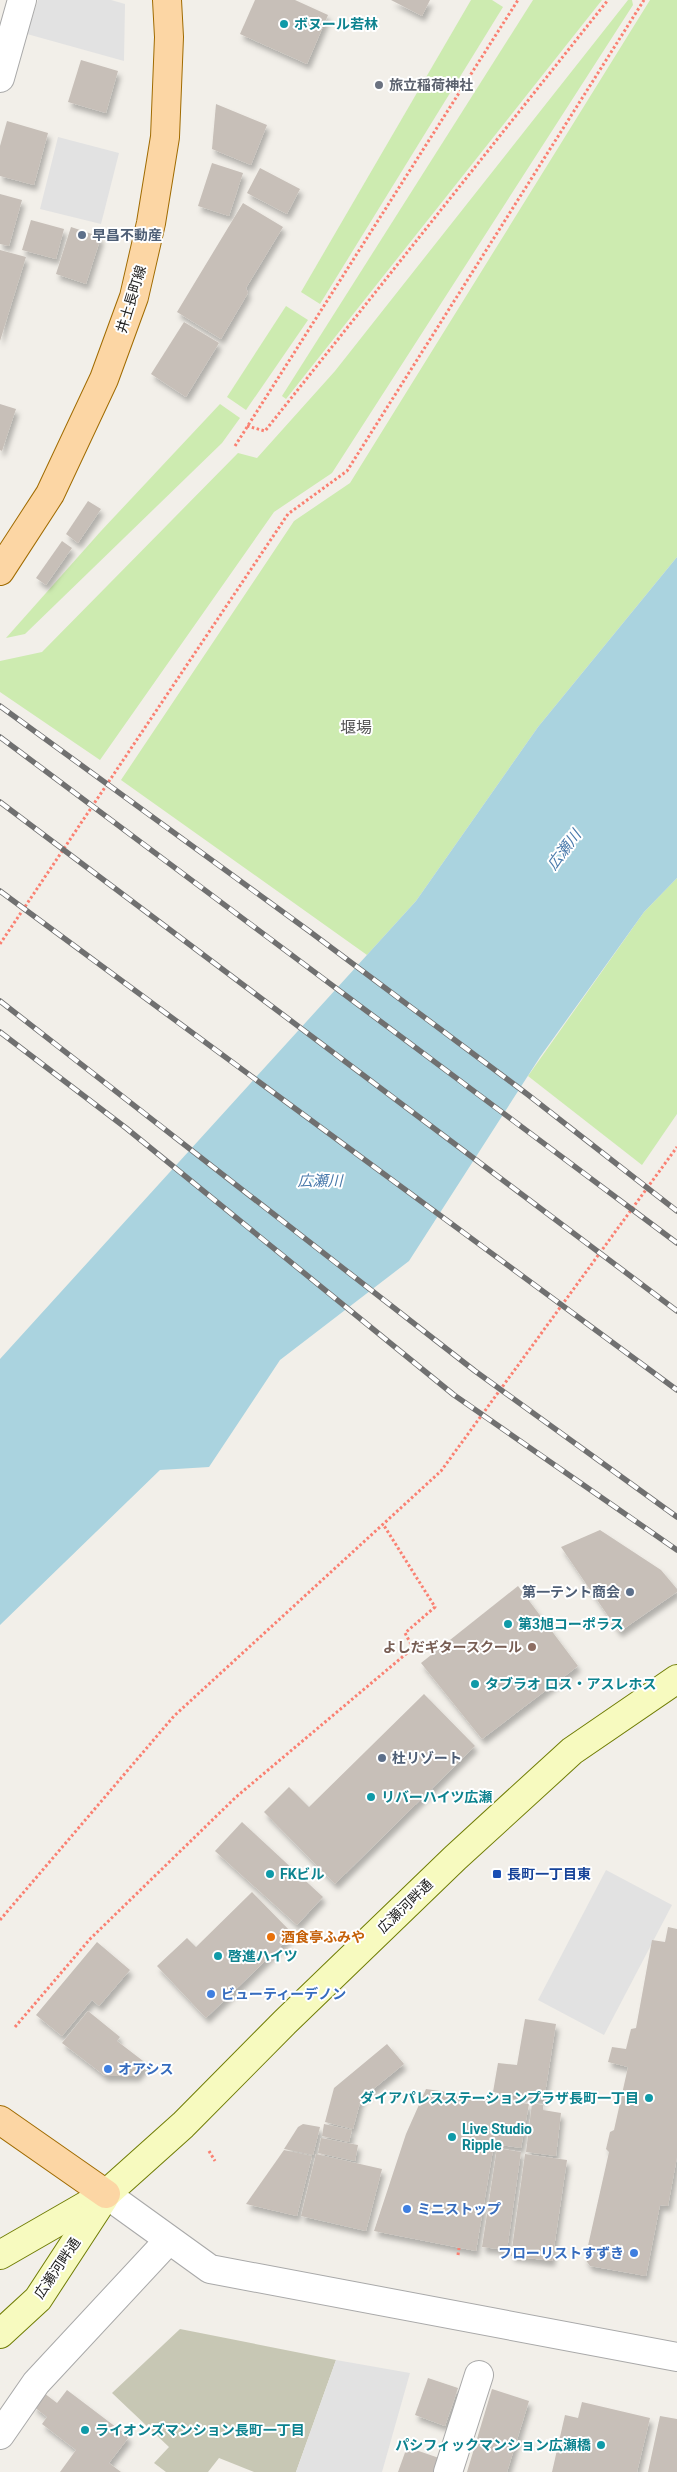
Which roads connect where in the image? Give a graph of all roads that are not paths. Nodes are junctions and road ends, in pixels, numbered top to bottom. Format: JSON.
{"nodes":[{"id":1,"x":22,"y":0,"type":"edge"},
{"id":2,"x":168,"y":0,"type":"edge"},
{"id":3,"x":6,"y":31,"type":"edge"},
{"id":4,"x":0,"y":78,"type":"edge"},
{"id":5,"x":0,"y":571,"type":"edge"},
{"id":6,"x":677,"y":1679,"type":"edge"},
{"id":7,"x":0,"y":2120,"type":"edge"},
{"id":8,"x":106,"y":2194,"type":"junction"},
{"id":9,"x":168,"y":2241,"type":"junction"},
{"id":10,"x":0,"y":2255,"type":"edge"},
{"id":11,"x":0,"y":2334,"type":"edge"},
{"id":12,"x":677,"y":2357,"type":"edge"},
{"id":13,"x":479,"y":2375,"type":"dead end"},
{"id":14,"x":0,"y":2435,"type":"edge"},
{"id":15,"x":448,"y":2472,"type":"edge"}],
"edges":[{"from":1,"to":3,"type":"street"},
{"from":2,"to":5,"type":"main road","name":"井土長町線"},
{"from":3,"to":4,"type":"street"},
{"from":6,"to":8,"type":"main road","name":"広瀬河畔通"},
{"from":7,"to":8,"type":"main road"},
{"from":8,"to":9,"type":"street"},
{"from":8,"to":10,"type":"main road","name":"広瀬河畔通"},
{"from":8,"to":11,"type":"main road","name":"広瀬河畔通"},
{"from":9,"to":12,"type":"street"},
{"from":9,"to":14,"type":"street"},
{"from":13,"to":15,"type":"street"}]}
